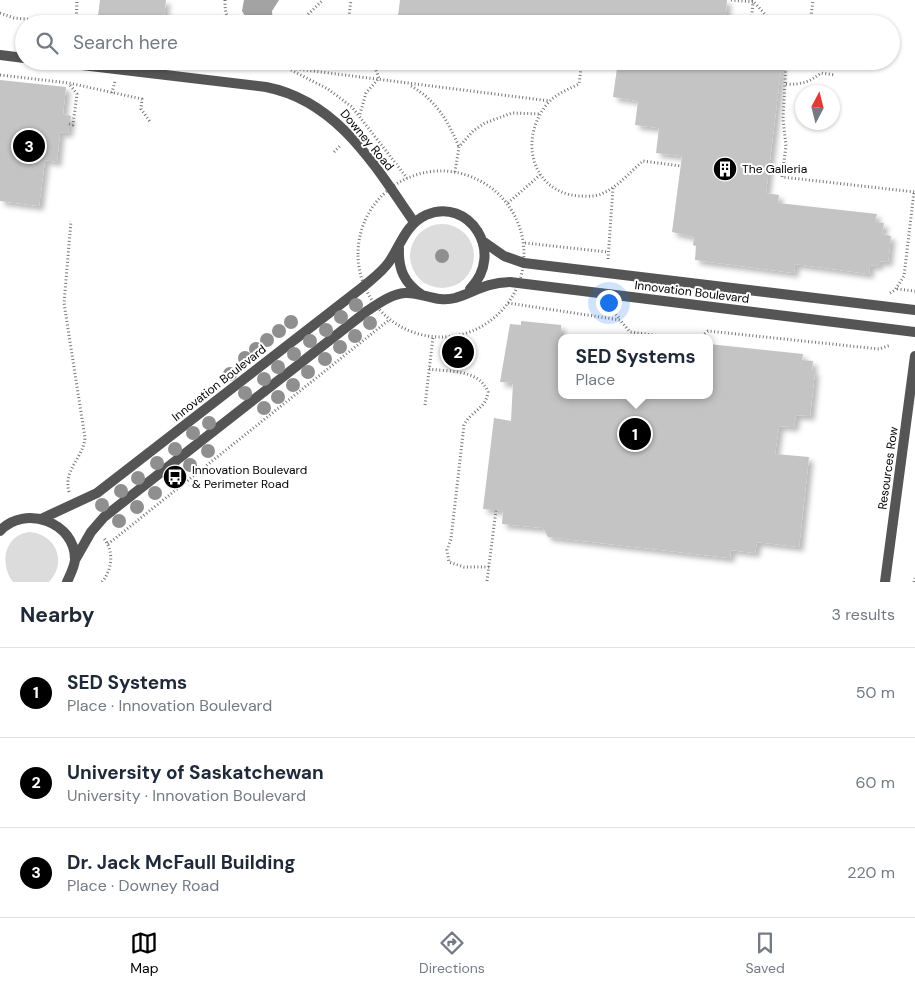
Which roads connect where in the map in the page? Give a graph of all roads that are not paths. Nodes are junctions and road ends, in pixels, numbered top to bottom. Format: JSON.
{"nodes":[{"id":1,"x":0,"y":54,"type":"edge"},
{"id":2,"x":15,"y":56,"type":"edge"},
{"id":3,"x":119,"y":70,"type":"edge"},
{"id":4,"x":414,"y":222,"type":"junction"},
{"id":5,"x":484,"y":242,"type":"junction"},
{"id":6,"x":399,"y":248,"type":"junction"},
{"id":7,"x":468,"y":291,"type":"junction"},
{"id":8,"x":425,"y":296,"type":"junction"},
{"id":9,"x":915,"y":310,"type":"edge"},
{"id":10,"x":915,"y":332,"type":"edge"},
{"id":11,"x":915,"y":356,"type":"edge"},
{"id":12,"x":42,"y":519,"type":"junction"},
{"id":13,"x":0,"y":531,"type":"edge"},
{"id":14,"x":74,"y":565,"type":"junction"},
{"id":15,"x":67,"y":582,"type":"edge"},
{"id":16,"x":77,"y":582,"type":"edge"},
{"id":17,"x":885,"y":582,"type":"edge"}],
"edges":[{"from":1,"to":2,"type":"street"},
{"from":3,"to":4,"type":"street","name":"Downey Road"},
{"from":4,"to":5,"type":"street","name":"Innovation Boulevard"},
{"from":4,"to":6,"type":"street","name":"Innovation Boulevard"},
{"from":5,"to":7,"type":"street"},
{"from":5,"to":9,"type":"street","name":"Innovation Boulevard"},
{"from":6,"to":8,"type":"street"},
{"from":6,"to":12,"type":"street","name":"Innovation Boulevard"},
{"from":7,"to":8,"type":"street","name":"Innovation Boulevard"},
{"from":7,"to":10,"type":"street","name":"Innovation Boulevard"},
{"from":8,"to":14,"type":"street","name":"Innovation Boulevard"},
{"from":11,"to":17,"type":"street","name":"Resources Row"},
{"from":12,"to":13,"type":"street"},
{"from":12,"to":14,"type":"street"},
{"from":14,"to":15,"type":"street","name":"Innovation Boulevard"},
{"from":14,"to":16,"type":"street"}]}
